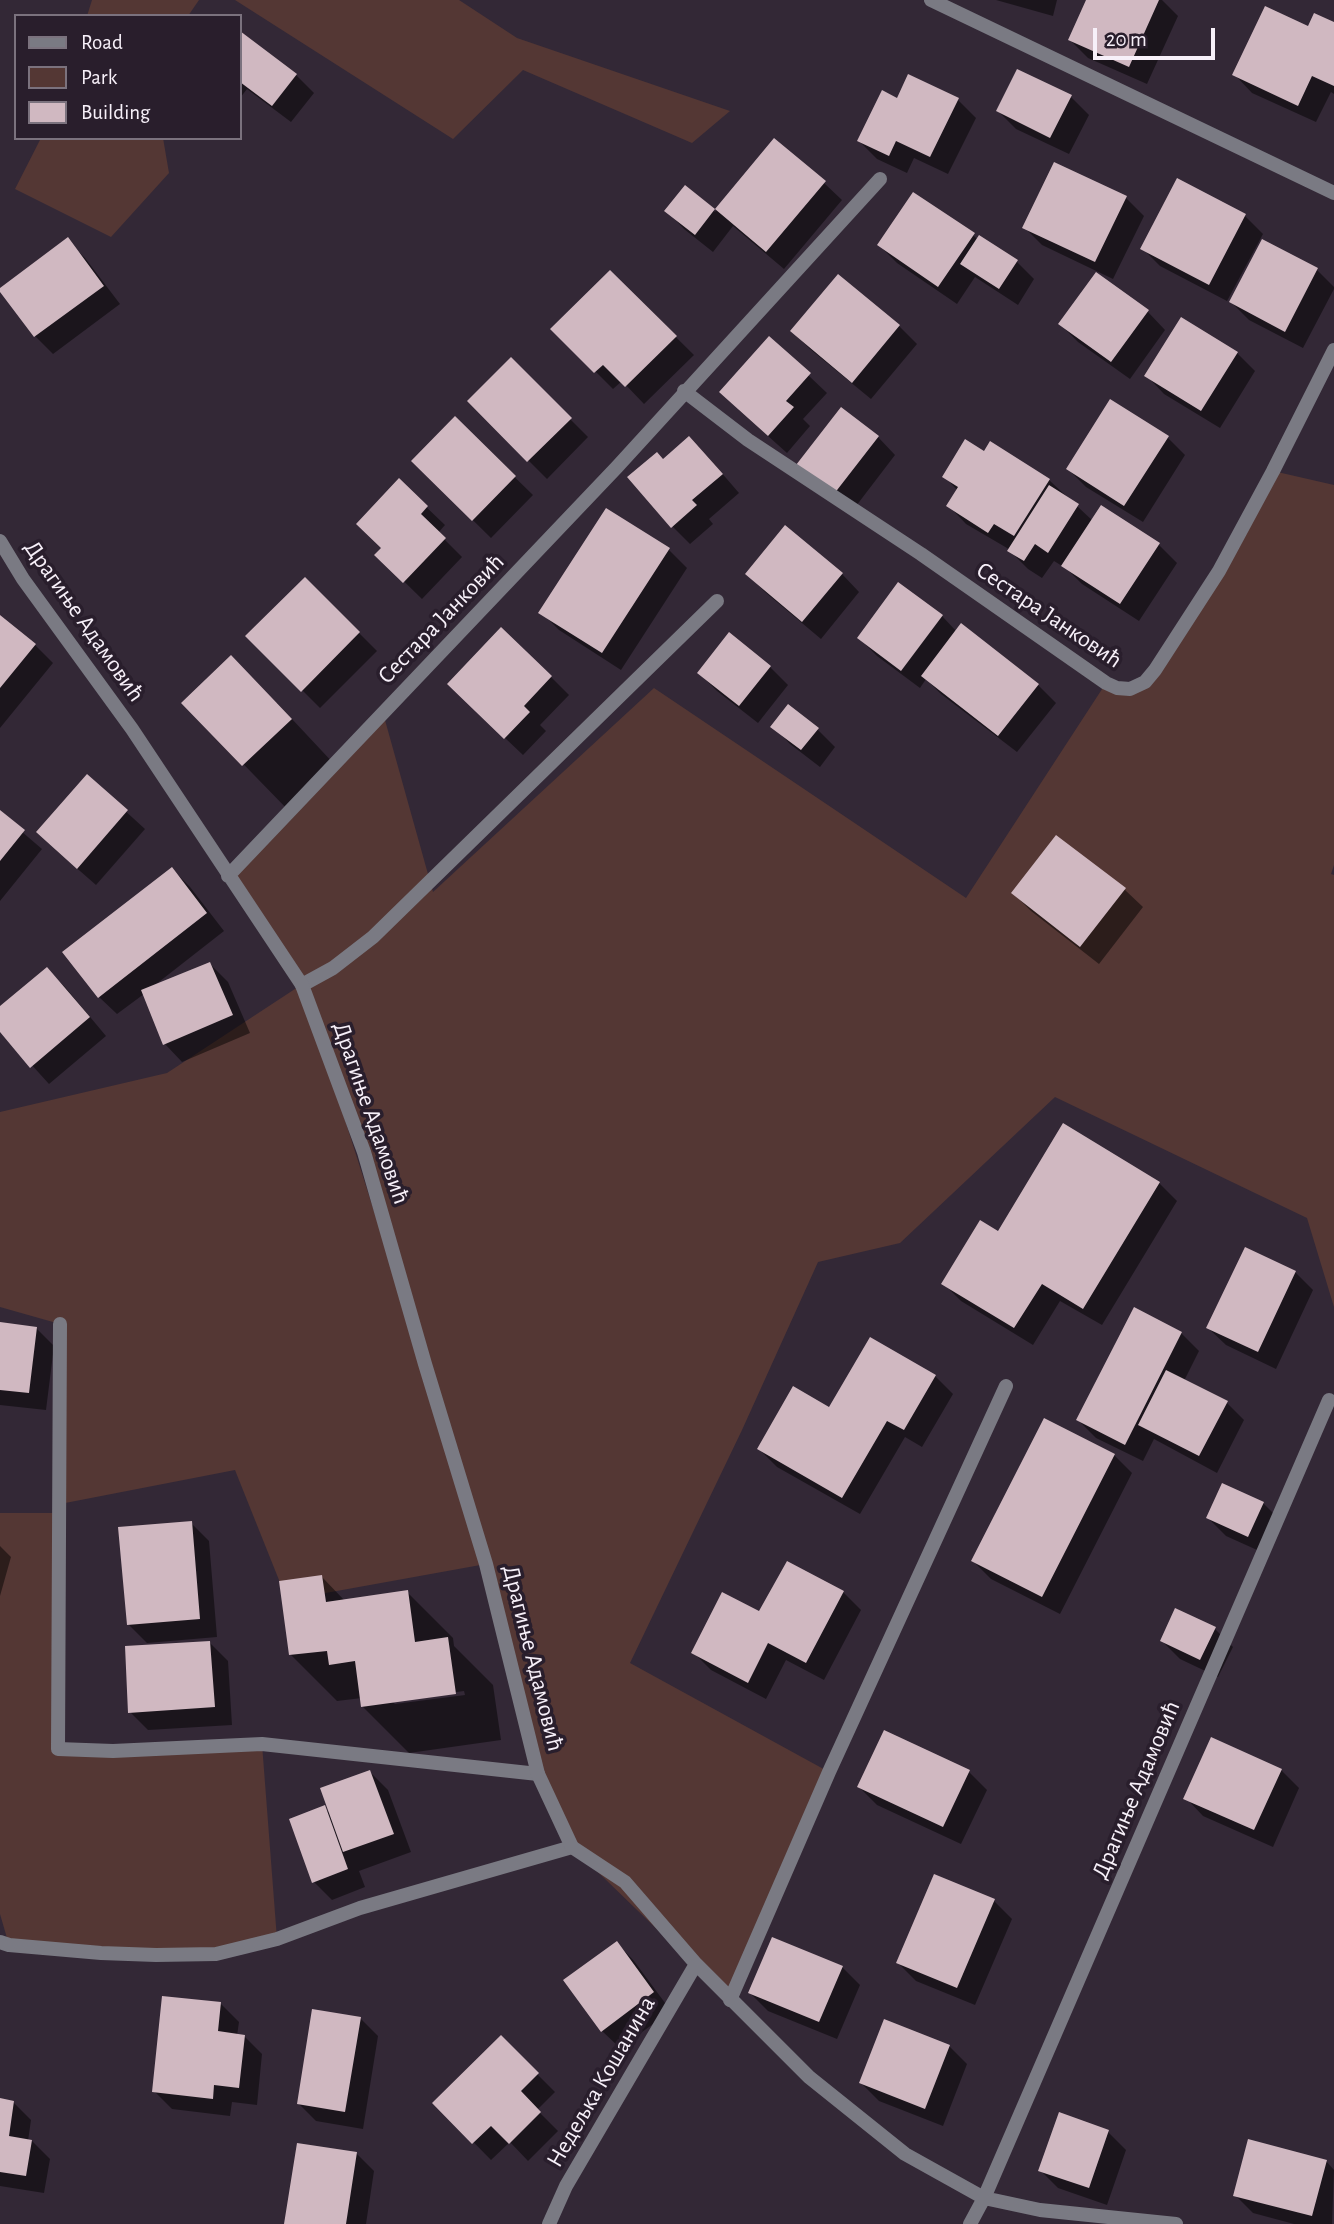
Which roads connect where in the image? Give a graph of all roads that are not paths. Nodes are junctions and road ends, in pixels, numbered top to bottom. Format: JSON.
{"nodes":[{"id":1,"x":931,"y":0,"type":"edge"},
{"id":2,"x":880,"y":179,"type":"dead end"},
{"id":3,"x":1334,"y":193,"type":"edge"},
{"id":4,"x":1334,"y":349,"type":"edge"},
{"id":5,"x":684,"y":391,"type":"junction"},
{"id":6,"x":0,"y":541,"type":"edge"},
{"id":7,"x":717,"y":601,"type":"dead end"},
{"id":8,"x":228,"y":876,"type":"junction"},
{"id":9,"x":302,"y":985,"type":"junction"},
{"id":10,"x":60,"y":1324,"type":"dead end"},
{"id":11,"x":1006,"y":1386,"type":"dead end"},
{"id":12,"x":1329,"y":1400,"type":"dead end"},
{"id":13,"x":538,"y":1774,"type":"junction"},
{"id":14,"x":572,"y":1847,"type":"junction"},
{"id":15,"x":0,"y":1942,"type":"edge"},
{"id":16,"x":696,"y":1964,"type":"junction"},
{"id":17,"x":730,"y":2000,"type":"junction"},
{"id":18,"x":984,"y":2199,"type":"junction"},
{"id":19,"x":549,"y":2224,"type":"edge"},
{"id":20,"x":970,"y":2224,"type":"edge"},
{"id":21,"x":1176,"y":2224,"type":"edge"}],
"edges":[{"from":1,"to":3,"type":"street"},
{"from":2,"to":5,"type":"street","name":"Сестара Јанковић"},
{"from":4,"to":5,"type":"street","name":"Сестара Јанковић"},
{"from":5,"to":8,"type":"street","name":"Сестара Јанковић"},
{"from":6,"to":8,"type":"street","name":"Драгиње Адамовић"},
{"from":7,"to":9,"type":"street"},
{"from":8,"to":9,"type":"street","name":"Драгиње Адамовић"},
{"from":9,"to":13,"type":"street","name":"Драгиње Адамовић"},
{"from":10,"to":13,"type":"street","name":"Драгиње Адамовић"},
{"from":11,"to":17,"type":"street"},
{"from":12,"to":18,"type":"street","name":"Драгиње Адамовић"},
{"from":13,"to":14,"type":"street","name":"Драгиње Адамовић"},
{"from":14,"to":15,"type":"street"},
{"from":14,"to":16,"type":"street"},
{"from":16,"to":17,"type":"street"},
{"from":16,"to":19,"type":"street","name":"Недељка Кошанина"},
{"from":17,"to":18,"type":"street"},
{"from":18,"to":20,"type":"street","name":"Драгиње Адамовић"},
{"from":18,"to":21,"type":"street"}]}
